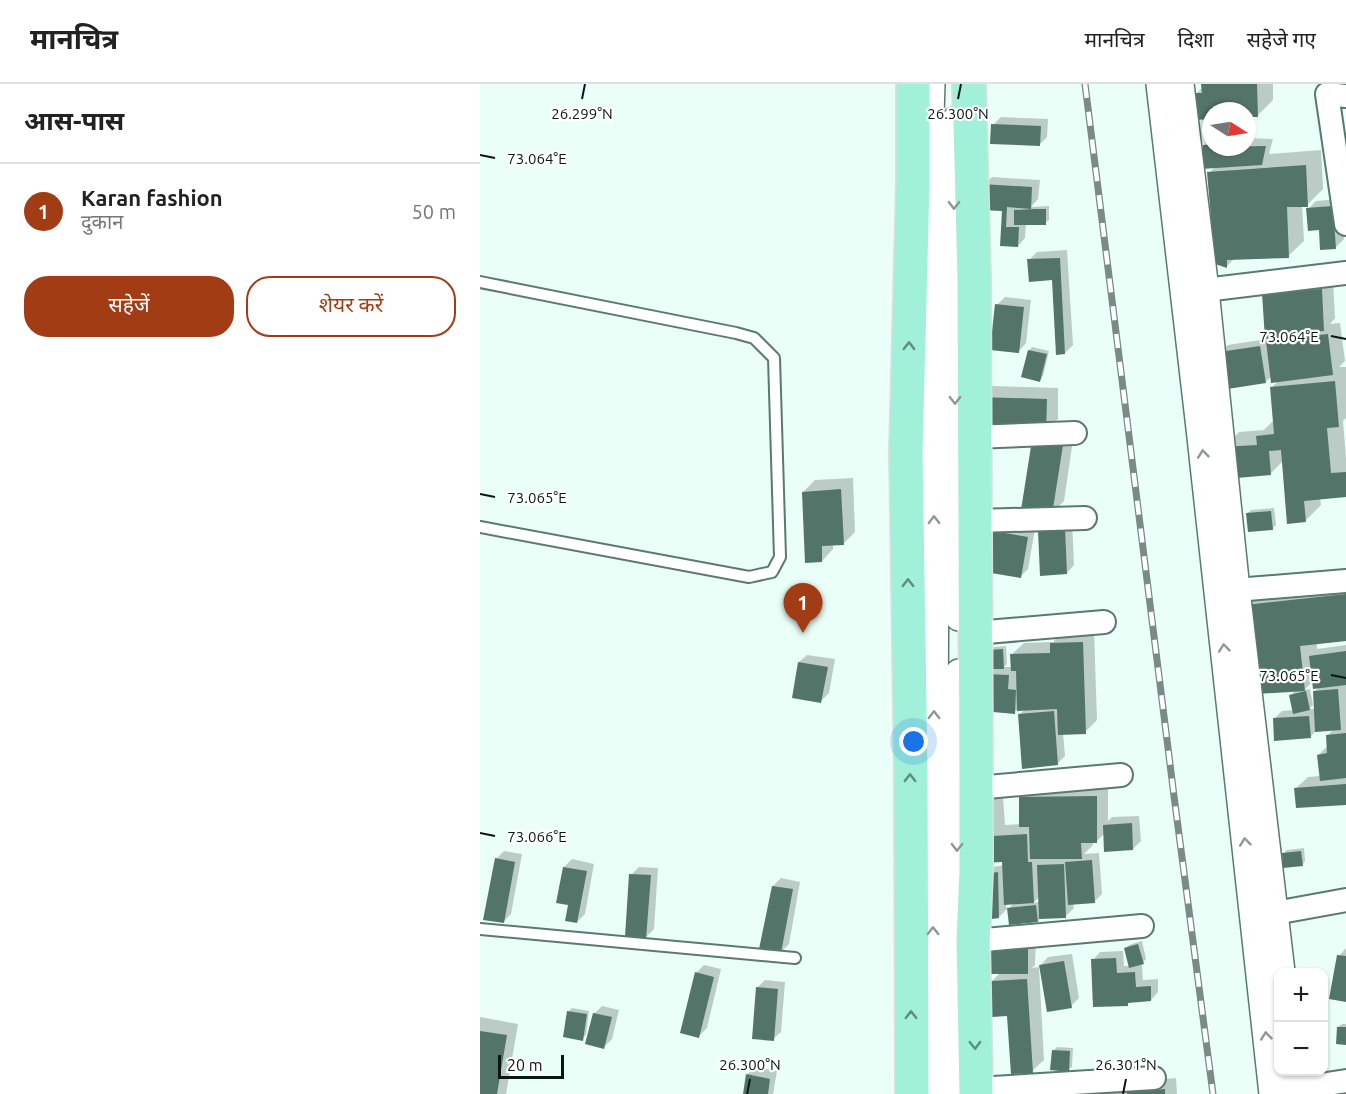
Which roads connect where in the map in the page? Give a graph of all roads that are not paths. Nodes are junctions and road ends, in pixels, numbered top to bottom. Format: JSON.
{"nodes":[{"id":1,"x":914,"y":84,"type":"edge"},
{"id":2,"x":931,"y":84,"type":"edge"},
{"id":3,"x":956,"y":84,"type":"edge"},
{"id":4,"x":969,"y":84,"type":"edge"},
{"id":5,"x":1160,"y":84,"type":"edge"},
{"id":6,"x":1180,"y":84,"type":"edge"},
{"id":7,"x":1333,"y":91,"type":"edge"},
{"id":8,"x":1346,"y":224,"type":"edge"},
{"id":9,"x":1346,"y":273,"type":"edge"},
{"id":10,"x":480,"y":282,"type":"edge"},
{"id":11,"x":1205,"y":290,"type":"junction"},
{"id":12,"x":1075,"y":433,"type":"dead end"},
{"id":13,"x":974,"y":437,"type":"junction"},
{"id":14,"x":1085,"y":518,"type":"dead end"},
{"id":15,"x":976,"y":521,"type":"junction"},
{"id":16,"x":480,"y":527,"type":"edge"},
{"id":17,"x":1346,"y":581,"type":"edge"},
{"id":18,"x":1236,"y":590,"type":"junction"},
{"id":19,"x":1104,"y":622,"type":"dead end"},
{"id":20,"x":975,"y":633,"type":"junction"},
{"id":21,"x":1122,"y":775,"type":"dead end"},
{"id":22,"x":976,"y":788,"type":"junction"},
{"id":23,"x":1346,"y":900,"type":"edge"},
{"id":24,"x":1275,"y":913,"type":"junction"},
{"id":25,"x":1142,"y":926,"type":"dead end"},
{"id":26,"x":480,"y":929,"type":"edge"},
{"id":27,"x":973,"y":941,"type":"junction"},
{"id":28,"x":795,"y":958,"type":"dead end"},
{"id":29,"x":1281,"y":968,"type":"edge"},
{"id":30,"x":1154,"y":1078,"type":"dead end"},
{"id":31,"x":1346,"y":1081,"type":"edge"},
{"id":32,"x":1288,"y":1087,"type":"edge"},
{"id":33,"x":968,"y":1092,"type":"edge"},
{"id":34,"x":912,"y":1094,"type":"edge"},
{"id":35,"x":932,"y":1094,"type":"edge"}],
"edges":[{"from":34,"to":1,"type":"main road","one_way":true},
{"from":35,"to":2,"type":"street","one_way":true},
{"from":3,"to":33,"type":"street","one_way":true},
{"from":4,"to":13,"type":"main road"},
{"from":32,"to":5,"type":"street","one_way":true},
{"from":6,"to":11,"type":"street"},
{"from":7,"to":8,"type":"street"},
{"from":9,"to":11,"type":"street"},
{"from":10,"to":16,"type":"lane"},
{"from":11,"to":18,"type":"street"},
{"from":12,"to":13,"type":"street"},
{"from":13,"to":15,"type":"main road"},
{"from":14,"to":15,"type":"street"},
{"from":15,"to":20,"type":"main road"},
{"from":17,"to":18,"type":"street"},
{"from":18,"to":24,"type":"street"},
{"from":19,"to":20,"type":"street"},
{"from":20,"to":22,"type":"main road"},
{"from":21,"to":22,"type":"street"},
{"from":22,"to":27,"type":"main road"},
{"from":23,"to":24,"type":"street"},
{"from":24,"to":29,"type":"street"},
{"from":25,"to":27,"type":"street"},
{"from":26,"to":28,"type":"lane"},
{"from":27,"to":33,"type":"main road","one_way":true},
{"from":30,"to":33,"type":"street"},
{"from":31,"to":32,"type":"street"}]}
